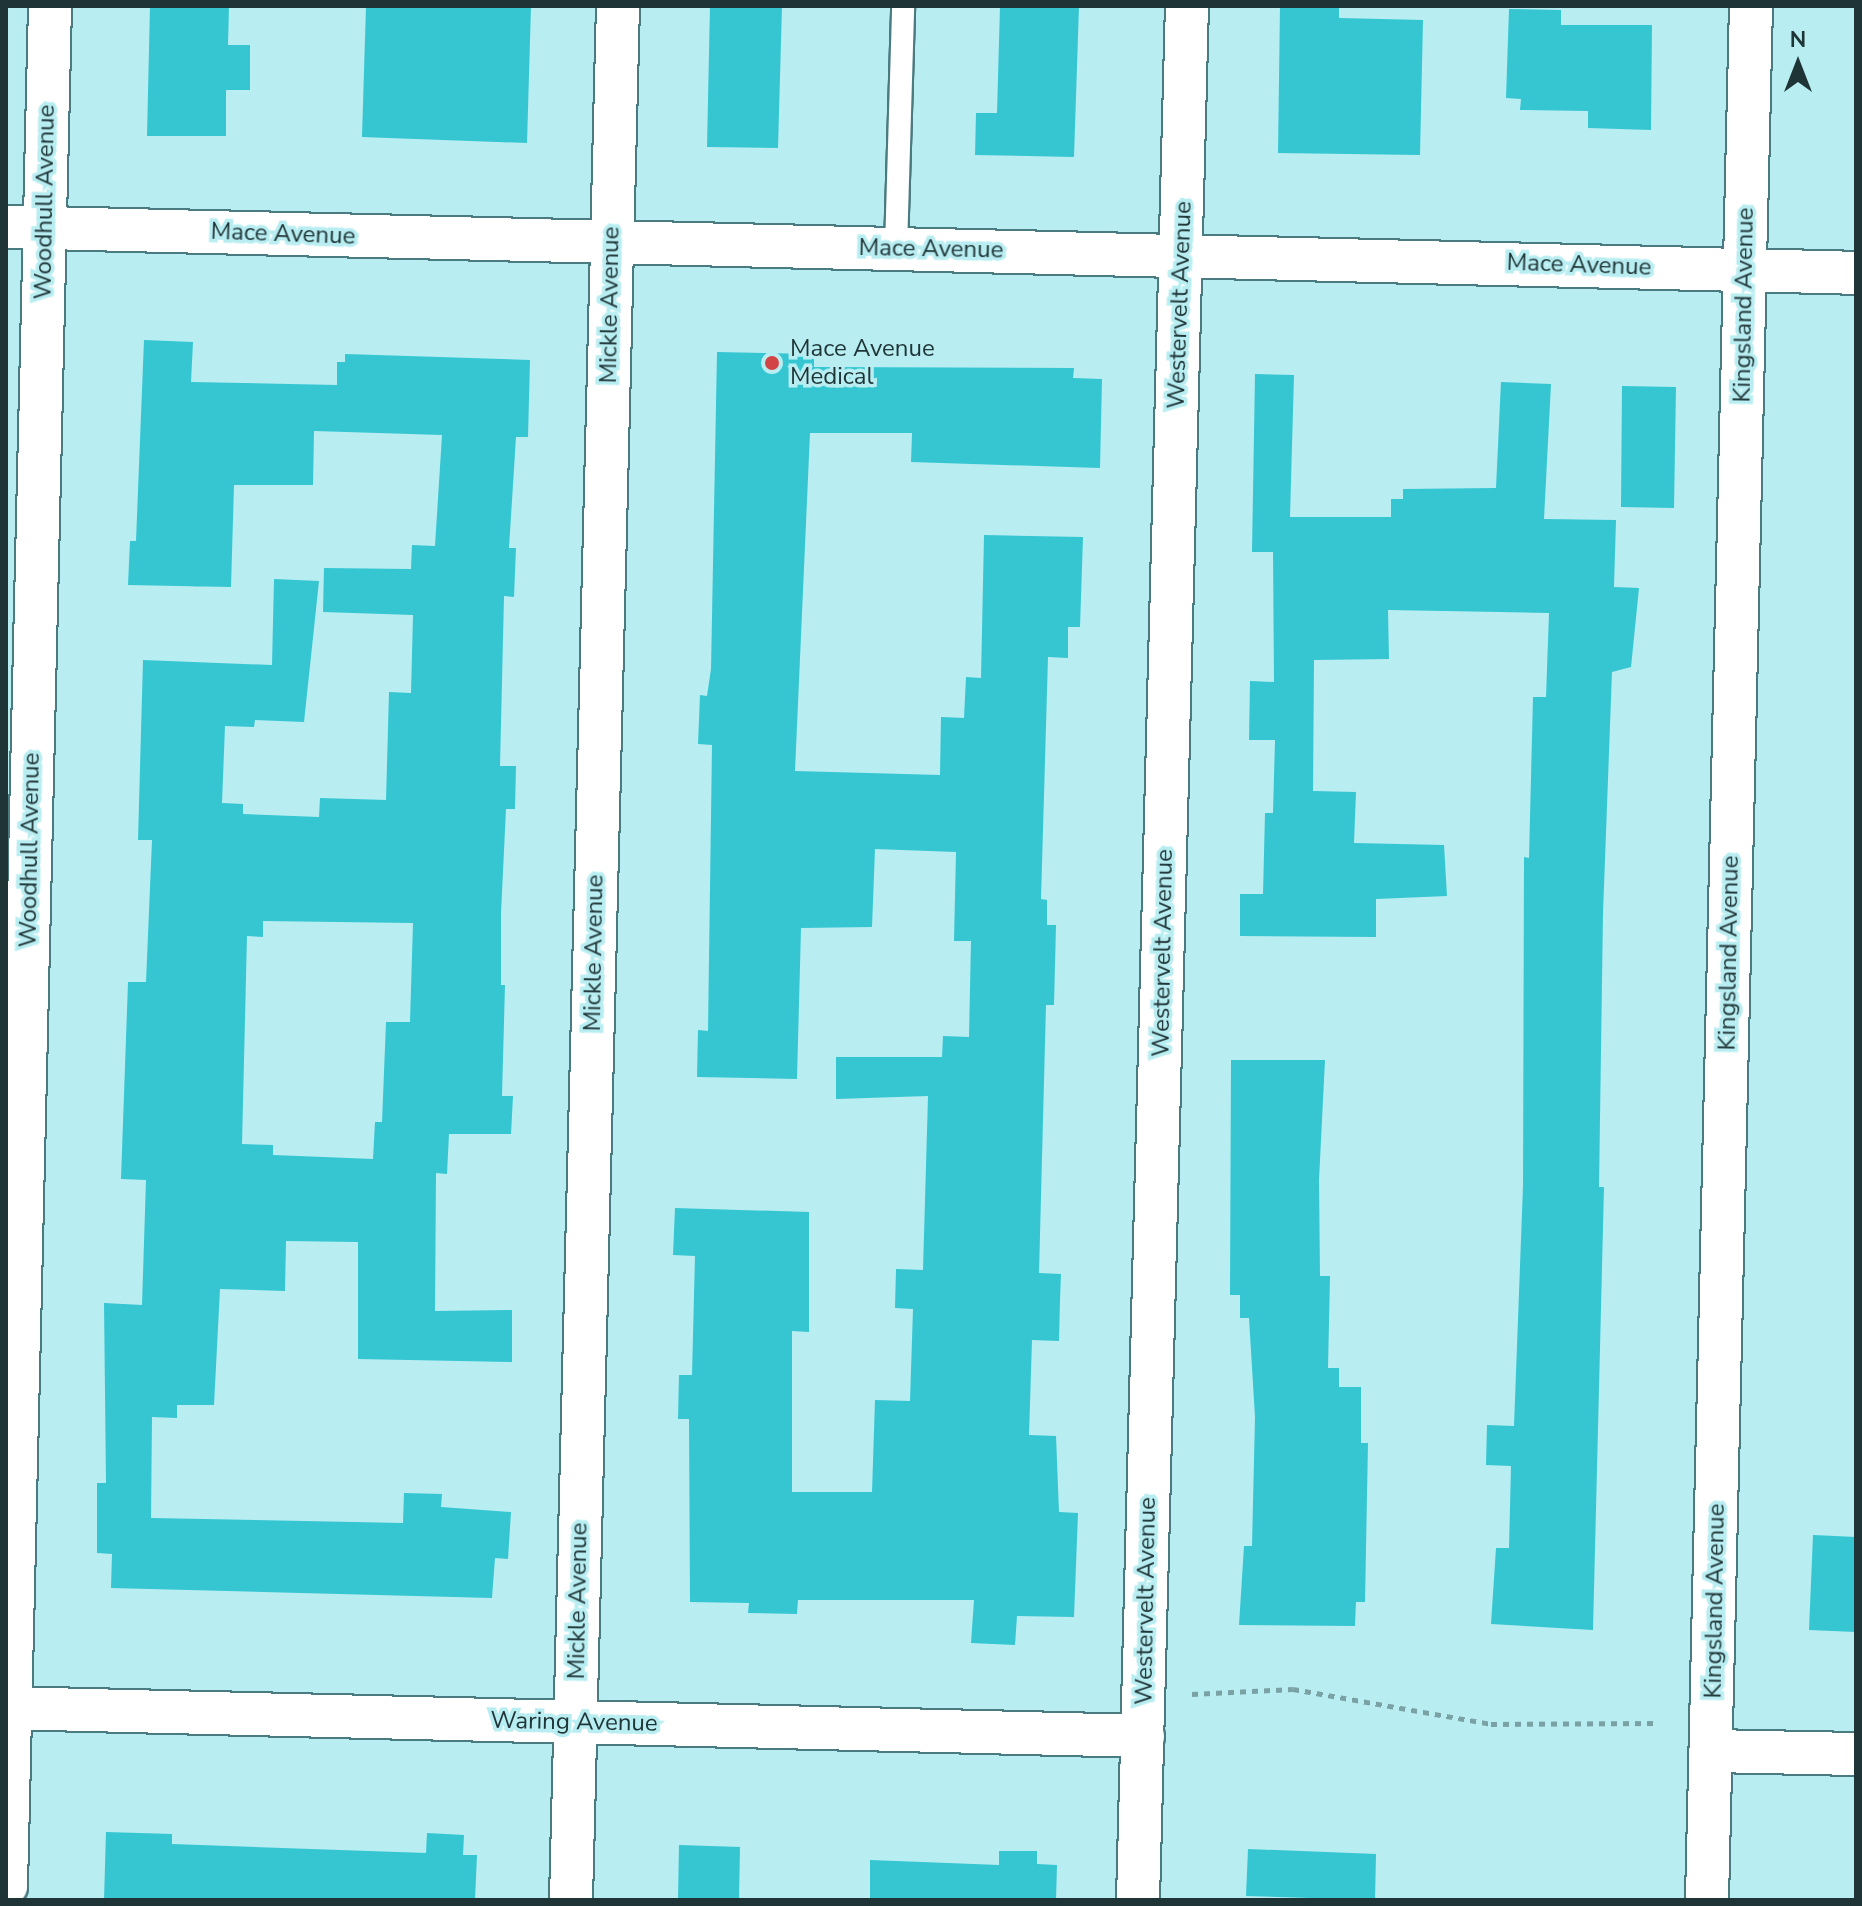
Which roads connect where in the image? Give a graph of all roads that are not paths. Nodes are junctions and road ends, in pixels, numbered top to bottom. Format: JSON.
{"nodes":[{"id":1,"x":50,"y":6,"type":"edge"},
{"id":2,"x":618,"y":6,"type":"edge"},
{"id":3,"x":903,"y":6,"type":"edge"},
{"id":4,"x":1187,"y":6,"type":"edge"},
{"id":5,"x":1751,"y":6,"type":"edge"},
{"id":6,"x":25,"y":228,"type":"edge"},
{"id":7,"x":612,"y":242,"type":"junction"},
{"id":8,"x":896,"y":248,"type":"junction"},
{"id":9,"x":1181,"y":255,"type":"junction"},
{"id":10,"x":1744,"y":270,"type":"junction"},
{"id":11,"x":1856,"y":273,"type":"edge"},
{"id":12,"x":8,"y":1708,"type":"edge"},
{"id":13,"x":575,"y":1722,"type":"junction"},
{"id":14,"x":1143,"y":1736,"type":"junction"},
{"id":15,"x":1712,"y":1751,"type":"junction"},
{"id":16,"x":1856,"y":1754,"type":"edge"},
{"id":17,"x":6,"y":1886,"type":"edge"},
{"id":18,"x":571,"y":1900,"type":"edge"},
{"id":19,"x":1138,"y":1900,"type":"edge"},
{"id":20,"x":1707,"y":1900,"type":"edge"}],
"edges":[{"from":1,"to":6,"type":"street","name":"Woodhull Avenue"},
{"from":2,"to":7,"type":"street","name":"Mickle Avenue"},
{"from":3,"to":8,"type":"lane"},
{"from":4,"to":9,"type":"street","name":"Westervelt Avenue"},
{"from":5,"to":10,"type":"street","name":"Kingsland Avenue"},
{"from":6,"to":7,"type":"street","name":"Mace Avenue"},
{"from":6,"to":12,"type":"street","name":"Woodhull Avenue"},
{"from":7,"to":8,"type":"street","name":"Mace Avenue"},
{"from":7,"to":13,"type":"street","name":"Mickle Avenue"},
{"from":8,"to":9,"type":"street","name":"Mace Avenue"},
{"from":9,"to":10,"type":"street","name":"Mace Avenue"},
{"from":9,"to":14,"type":"street","name":"Westervelt Avenue"},
{"from":10,"to":11,"type":"street","name":"Mace Avenue"},
{"from":10,"to":15,"type":"street","name":"Kingsland Avenue"},
{"from":12,"to":13,"type":"street","name":"Waring Avenue"},
{"from":12,"to":17,"type":"street","name":"Woodhull Avenue"},
{"from":13,"to":14,"type":"street","name":"Waring Avenue"},
{"from":13,"to":18,"type":"street","name":"Mickle Avenue"},
{"from":14,"to":19,"type":"street","name":"Westervelt Avenue"},
{"from":15,"to":16,"type":"street"},
{"from":15,"to":20,"type":"street","name":"Kingsland Avenue"}]}
